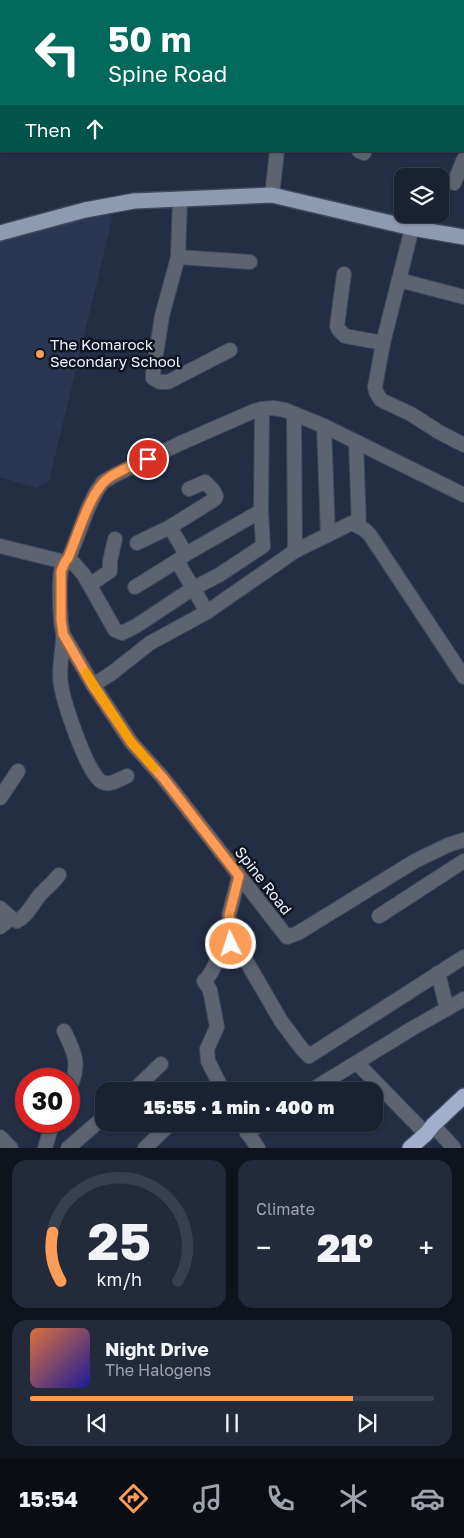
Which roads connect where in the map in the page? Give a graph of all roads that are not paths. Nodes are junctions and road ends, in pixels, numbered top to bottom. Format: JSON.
{"nodes":[{"id":1,"x":277,"y":152,"type":"edge"},
{"id":2,"x":464,"y":159,"type":"edge"},
{"id":3,"x":454,"y":182,"type":"dead end"},
{"id":4,"x":272,"y":195,"type":"junction"},
{"id":5,"x":180,"y":199,"type":"junction"},
{"id":6,"x":412,"y":228,"type":"junction"},
{"id":7,"x":0,"y":233,"type":"edge"},
{"id":8,"x":464,"y":237,"type":"edge"},
{"id":9,"x":178,"y":257,"type":"junction"},
{"id":10,"x":250,"y":262,"type":"dead end"},
{"id":11,"x":344,"y":274,"type":"dead end"},
{"id":12,"x":399,"y":280,"type":"junction"},
{"id":13,"x":464,"y":297,"type":"edge"},
{"id":14,"x":383,"y":343,"type":"junction"},
{"id":15,"x":230,"y":350,"type":"dead end"},
{"id":16,"x":262,"y":409,"type":"junction"},
{"id":17,"x":294,"y":414,"type":"junction"},
{"id":18,"x":324,"y":426,"type":"junction"},
{"id":19,"x":356,"y":442,"type":"junction"},
{"id":20,"x":464,"y":445,"type":"edge"},
{"id":21,"x":189,"y":489,"type":"dead end"},
{"id":22,"x":464,"y":495,"type":"edge"},
{"id":23,"x":260,"y":511,"type":"junction"},
{"id":24,"x":359,"y":526,"type":"junction"},
{"id":25,"x":170,"y":527,"type":"junction"},
{"id":26,"x":328,"y":535,"type":"junction"},
{"id":27,"x":115,"y":539,"type":"dead end"},
{"id":28,"x":137,"y":544,"type":"dead end"},
{"id":29,"x":0,"y":546,"type":"edge"},
{"id":30,"x":295,"y":551,"type":"junction"},
{"id":31,"x":182,"y":557,"type":"junction"},
{"id":32,"x":67,"y":560,"type":"junction"},
{"id":33,"x":88,"y":584,"type":"junction"},
{"id":34,"x":135,"y":587,"type":"dead end"},
{"id":35,"x":192,"y":589,"type":"junction"},
{"id":36,"x":207,"y":612,"type":"junction"},
{"id":37,"x":63,"y":634,"type":"junction"},
{"id":38,"x":464,"y":677,"type":"edge"},
{"id":39,"x":93,"y":686,"type":"junction"},
{"id":40,"x":18,"y":771,"type":"dead end"},
{"id":41,"x":127,"y":776,"type":"dead end"},
{"id":42,"x":0,"y":798,"type":"edge"},
{"id":43,"x":464,"y":840,"type":"edge"},
{"id":44,"x":464,"y":861,"type":"edge"},
{"id":45,"x":59,"y":875,"type":"dead end"},
{"id":46,"x":239,"y":876,"type":"junction"},
{"id":47,"x":379,"y":916,"type":"dead end"},
{"id":48,"x":4,"y":918,"type":"edge"},
{"id":49,"x":233,"y":938,"type":"junction"},
{"id":50,"x":464,"y":957,"type":"edge"},
{"id":51,"x":438,"y":974,"type":"junction"},
{"id":52,"x":464,"y":999,"type":"edge"},
{"id":53,"x":447,"y":1009,"type":"junction"},
{"id":54,"x":64,"y":1031,"type":"dead end"},
{"id":55,"x":161,"y":1064,"type":"dead end"},
{"id":56,"x":357,"y":1064,"type":"junction"},
{"id":57,"x":76,"y":1068,"type":"edge"},
{"id":58,"x":142,"y":1082,"type":"edge"},
{"id":59,"x":218,"y":1082,"type":"edge"},
{"id":60,"x":324,"y":1082,"type":"edge"},
{"id":61,"x":464,"y":1096,"type":"edge"},
{"id":62,"x":95,"y":1125,"type":"edge"},
{"id":63,"x":429,"y":1130,"type":"junction"},
{"id":64,"x":162,"y":1132,"type":"edge"},
{"id":65,"x":247,"y":1132,"type":"edge"},
{"id":66,"x":49,"y":1133,"type":"edge"},
{"id":67,"x":0,"y":1137,"type":"edge"},
{"id":68,"x":11,"y":1148,"type":"edge"},
{"id":69,"x":45,"y":1148,"type":"edge"},
{"id":70,"x":68,"y":1148,"type":"edge"},
{"id":71,"x":145,"y":1148,"type":"edge"},
{"id":72,"x":258,"y":1148,"type":"edge"},
{"id":73,"x":410,"y":1148,"type":"edge"},
{"id":74,"x":454,"y":1148,"type":"edge"}],
"edges":[{"from":1,"to":4,"type":"street"},
{"from":2,"to":3,"type":"street"},
{"from":4,"to":5,"type":"main road"},
{"from":4,"to":6,"type":"main road"},
{"from":5,"to":7,"type":"main road"},
{"from":5,"to":9,"type":"street"},
{"from":6,"to":8,"type":"main road"},
{"from":6,"to":12,"type":"street"},
{"from":9,"to":10,"type":"street"},
{"from":9,"to":15,"type":"street"},
{"from":11,"to":14,"type":"street"},
{"from":12,"to":13,"type":"street"},
{"from":12,"to":14,"type":"street"},
{"from":14,"to":20,"type":"street"},
{"from":16,"to":17,"type":"street"},
{"from":16,"to":23,"type":"street"},
{"from":16,"to":32,"type":"street"},
{"from":17,"to":18,"type":"street"},
{"from":17,"to":30,"type":"street"},
{"from":18,"to":19,"type":"street"},
{"from":18,"to":26,"type":"street"},
{"from":19,"to":22,"type":"street"},
{"from":19,"to":24,"type":"street"},
{"from":21,"to":25,"type":"street"},
{"from":23,"to":31,"type":"street"},
{"from":23,"to":35,"type":"street"},
{"from":24,"to":26,"type":"street"},
{"from":24,"to":38,"type":"street"},
{"from":25,"to":28,"type":"street"},
{"from":25,"to":31,"type":"street"},
{"from":26,"to":30,"type":"street"},
{"from":27,"to":33,"type":"street"},
{"from":29,"to":32,"type":"street"},
{"from":30,"to":36,"type":"street"},
{"from":31,"to":34,"type":"street"},
{"from":31,"to":35,"type":"street"},
{"from":32,"to":33,"type":"street"},
{"from":32,"to":37,"type":"street"},
{"from":33,"to":35,"type":"street"},
{"from":35,"to":36,"type":"street"},
{"from":36,"to":39,"type":"street"},
{"from":37,"to":39,"type":"street","name":"Spine Road"},
{"from":37,"to":41,"type":"street"},
{"from":39,"to":46,"type":"street","name":"Spine Road"},
{"from":40,"to":42,"type":"street"},
{"from":43,"to":46,"type":"street","name":"Spine Road"},
{"from":44,"to":47,"type":"street"},
{"from":45,"to":48,"type":"street"},
{"from":46,"to":49,"type":"street"},
{"from":49,"to":51,"type":"street"},
{"from":49,"to":59,"type":"street"},
{"from":50,"to":51,"type":"street"},
{"from":51,"to":53,"type":"street"},
{"from":52,"to":53,"type":"street"},
{"from":53,"to":56,"type":"street"},
{"from":54,"to":57,"type":"street"},
{"from":55,"to":58,"type":"street"},
{"from":56,"to":60,"type":"street"},
{"from":56,"to":63,"type":"street"},
{"from":61,"to":63,"type":"highway"},
{"from":62,"to":70,"type":"street"},
{"from":63,"to":73,"type":"highway"},
{"from":63,"to":74,"type":"street"},
{"from":64,"to":71,"type":"street"},
{"from":65,"to":72,"type":"street"},
{"from":66,"to":69,"type":"street"},
{"from":67,"to":68,"type":"street"}]}
